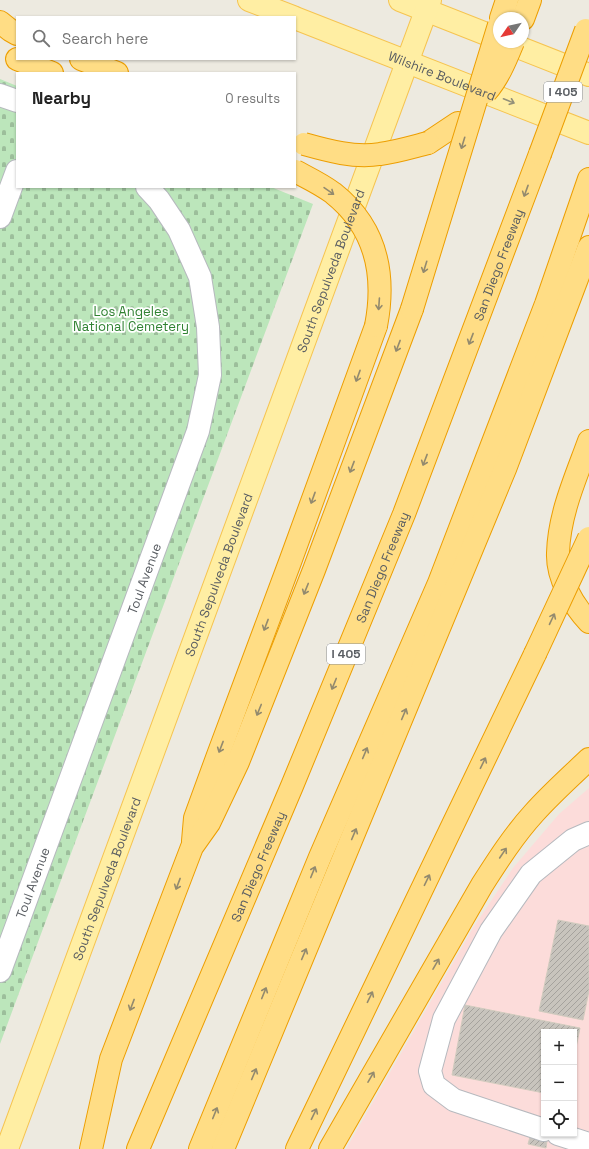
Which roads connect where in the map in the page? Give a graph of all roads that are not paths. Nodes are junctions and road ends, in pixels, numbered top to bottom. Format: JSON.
{"nodes":[{"id":1,"x":249,"y":0,"type":"edge"},
{"id":2,"x":400,"y":0,"type":"edge"},
{"id":3,"x":507,"y":0,"type":"edge"},
{"id":4,"x":428,"y":5,"type":"edge"},
{"id":5,"x":503,"y":12,"type":"edge"},
{"id":6,"x":291,"y":16,"type":"edge"},
{"id":7,"x":296,"y":18,"type":"edge"},
{"id":8,"x":0,"y":22,"type":"edge"},
{"id":9,"x":588,"y":26,"type":"edge"},
{"id":10,"x":16,"y":33,"type":"edge"},
{"id":11,"x":493,"y":37,"type":"edge"},
{"id":12,"x":493,"y":45,"type":"edge"},
{"id":13,"x":511,"y":48,"type":"edge"},
{"id":14,"x":520,"y":48,"type":"edge"},
{"id":15,"x":0,"y":51,"type":"edge"},
{"id":16,"x":16,"y":59,"type":"edge"},
{"id":17,"x":20,"y":60,"type":"edge"},
{"id":18,"x":84,"y":60,"type":"edge"},
{"id":19,"x":408,"y":61,"type":"junction"},
{"id":20,"x":50,"y":72,"type":"edge"},
{"id":21,"x":114,"y":72,"type":"edge"},
{"id":22,"x":589,"y":75,"type":"edge"},
{"id":23,"x":0,"y":95,"type":"edge"},
{"id":24,"x":16,"y":101,"type":"edge"},
{"id":25,"x":589,"y":133,"type":"edge"},
{"id":26,"x":300,"y":142,"type":"edge"},
{"id":27,"x":296,"y":172,"type":"edge"},
{"id":28,"x":16,"y":174,"type":"edge"},
{"id":29,"x":589,"y":179,"type":"edge"},
{"id":30,"x":148,"y":188,"type":"edge"},
{"id":31,"x":0,"y":217,"type":"edge"},
{"id":32,"x":589,"y":247,"type":"edge"},
{"id":33,"x":589,"y":441,"type":"edge"},
{"id":34,"x":589,"y":538,"type":"edge"},
{"id":35,"x":589,"y":622,"type":"edge"},
{"id":36,"x":589,"y":759,"type":"edge"},
{"id":37,"x":589,"y":833,"type":"edge"},
{"id":38,"x":192,"y":847,"type":"junction"},
{"id":39,"x":0,"y":971,"type":"edge"},
{"id":40,"x":541,"y":1129,"type":"edge"},
{"id":41,"x":567,"y":1137,"type":"edge"},
{"id":42,"x":589,"y":1144,"type":"edge"},
{"id":43,"x":8,"y":1149,"type":"edge"},
{"id":44,"x":91,"y":1149,"type":"edge"},
{"id":45,"x":138,"y":1149,"type":"edge"},
{"id":46,"x":200,"y":1149,"type":"edge"},
{"id":47,"x":223,"y":1149,"type":"edge"},
{"id":48,"x":297,"y":1149,"type":"edge"},
{"id":49,"x":330,"y":1149,"type":"edge"}],
"edges":[{"from":1,"to":6,"type":"main road","name":"Wilshire Boulevard"},
{"from":2,"to":4,"type":"main road"},
{"from":3,"to":5,"type":"highway"},
{"from":4,"to":11,"type":"main road"},
{"from":4,"to":19,"type":"main road","name":"South Sepulveda Boulevard"},
{"from":7,"to":19,"type":"main road","name":"Wilshire Boulevard"},
{"from":8,"to":10,"type":"highway"},
{"from":9,"to":45,"type":"highway","name":"San Diego Freeway","number":"I 405","one_way":true,"bridge":true},
{"from":12,"to":38,"type":"highway","one_way":true,"bridge":true},
{"from":13,"to":26,"type":"highway","bridge":true},
{"from":14,"to":22,"type":"main road"},
{"from":15,"to":16,"type":"highway"},
{"from":17,"to":20,"type":"highway"},
{"from":18,"to":21,"type":"highway"},
{"from":19,"to":25,"type":"main road","name":"Wilshire Boulevard","one_way":true},
{"from":19,"to":43,"type":"main road","name":"South Sepulveda Boulevard"},
{"from":23,"to":24,"type":"street"},
{"from":27,"to":38,"type":"highway","one_way":true,"bridge":true},
{"from":28,"to":31,"type":"street"},
{"from":46,"to":29,"type":"highway","one_way":true},
{"from":30,"to":39,"type":"street","name":"Toul Avenue"},
{"from":47,"to":32,"type":"highway","one_way":true},
{"from":33,"to":35,"type":"highway"},
{"from":48,"to":34,"type":"highway","one_way":true,"bridge":true},
{"from":49,"to":36,"type":"highway","one_way":true},
{"from":37,"to":40,"type":"street"},
{"from":38,"to":44,"type":"highway","one_way":true},
{"from":41,"to":42,"type":"street"}]}
